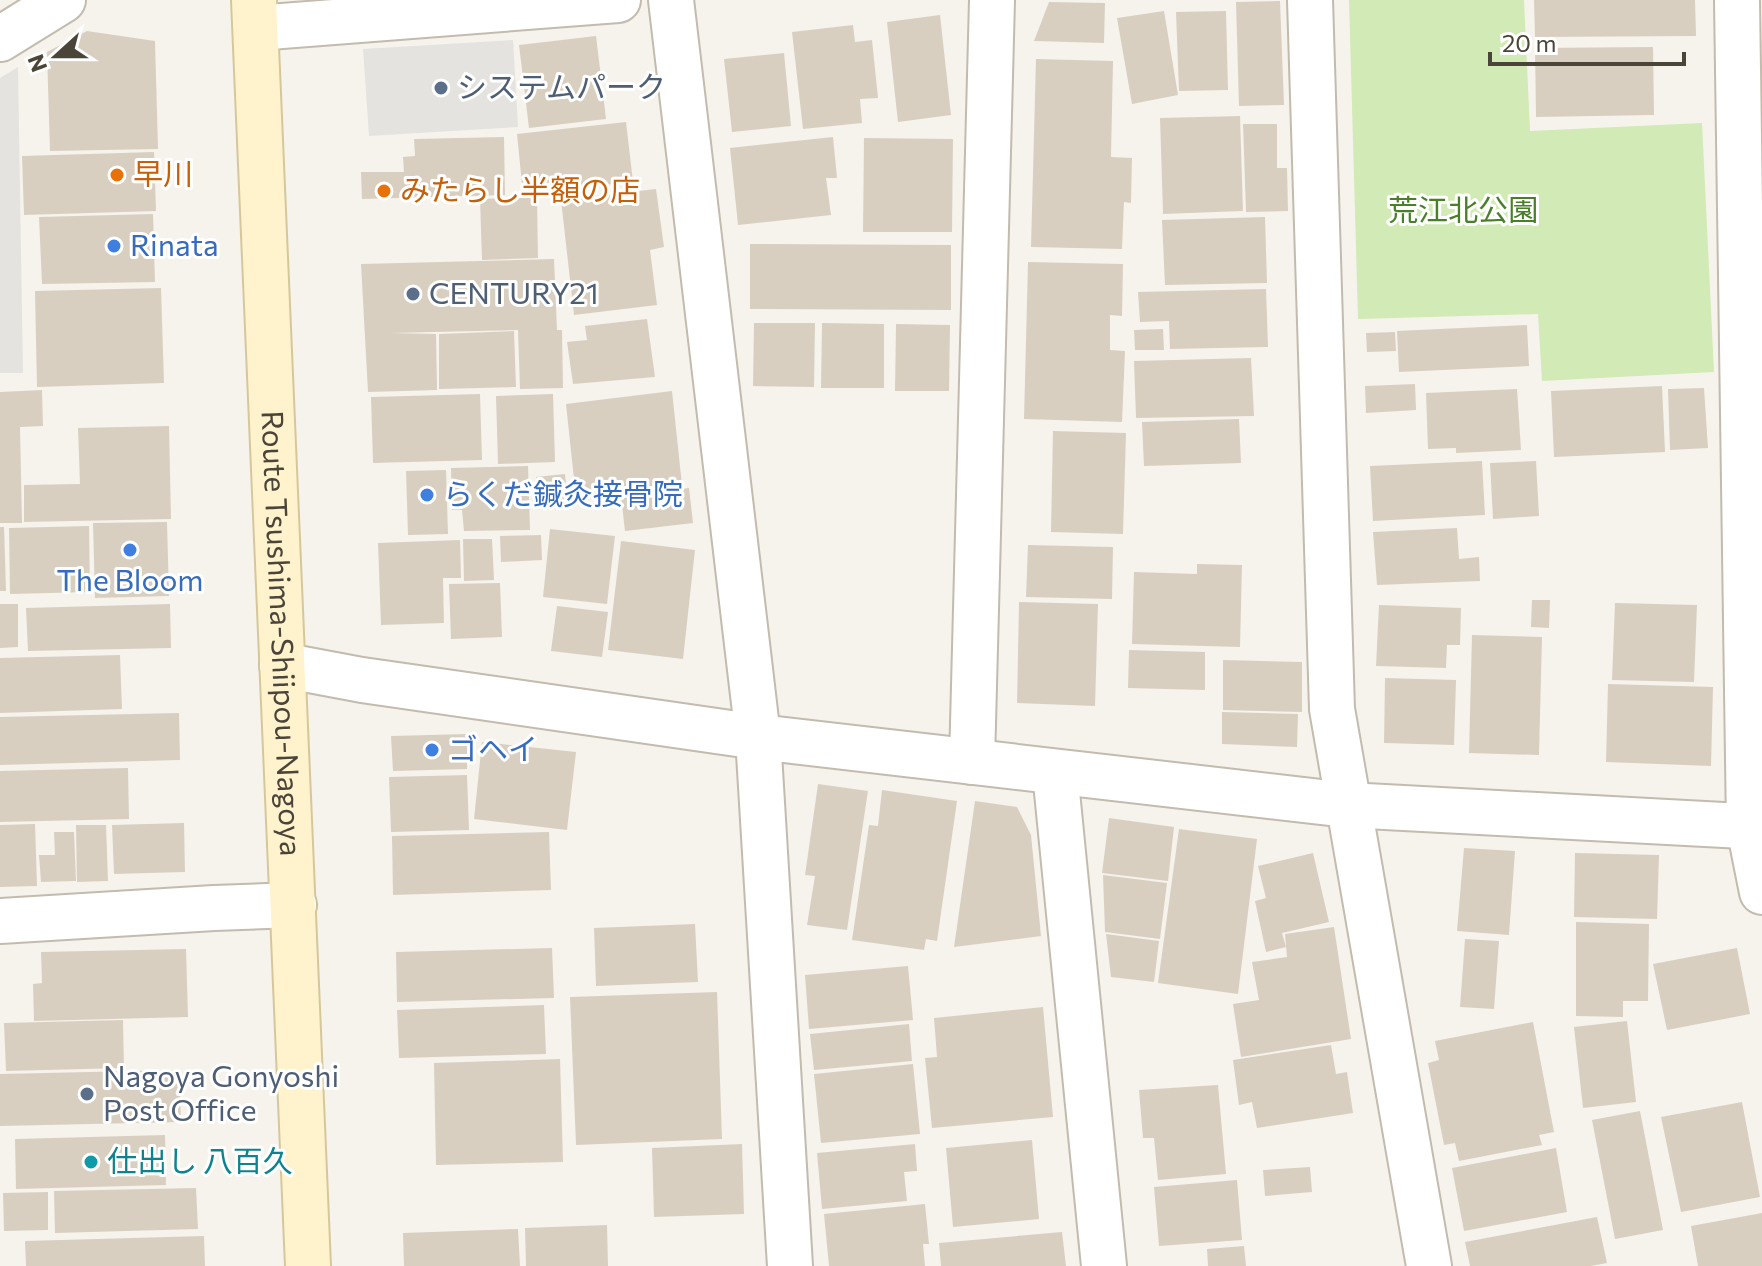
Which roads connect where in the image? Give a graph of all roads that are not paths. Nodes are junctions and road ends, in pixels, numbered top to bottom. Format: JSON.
{"nodes":[{"id":1,"x":63,"y":0,"type":"edge"},
{"id":2,"x":618,"y":0,"type":"edge"},
{"id":3,"x":671,"y":0,"type":"edge"},
{"id":4,"x":992,"y":0,"type":"edge"},
{"id":5,"x":1310,"y":0,"type":"edge"},
{"id":6,"x":1737,"y":0,"type":"edge"},
{"id":7,"x":255,"y":14,"type":"edge"},
{"id":8,"x":0,"y":39,"type":"edge"},
{"id":9,"x":282,"y":665,"type":"junction"},
{"id":10,"x":758,"y":737,"type":"junction"},
{"id":11,"x":972,"y":762,"type":"junction"},
{"id":12,"x":1055,"y":772,"type":"junction"},
{"id":13,"x":1347,"y":805,"type":"junction"},
{"id":14,"x":1756,"y":827,"type":"edge"},
{"id":15,"x":1762,"y":892,"type":"edge"},
{"id":16,"x":294,"y":905,"type":"junction"},
{"id":17,"x":0,"y":921,"type":"edge"},
{"id":18,"x":308,"y":1266,"type":"edge"},
{"id":19,"x":790,"y":1266,"type":"edge"},
{"id":20,"x":1104,"y":1266,"type":"edge"},
{"id":21,"x":1429,"y":1266,"type":"edge"}],
"edges":[{"from":1,"to":8,"type":"street"},
{"from":2,"to":7,"type":"street"},
{"from":3,"to":10,"type":"street"},
{"from":4,"to":11,"type":"street"},
{"from":5,"to":13,"type":"street"},
{"from":6,"to":14,"type":"street"},
{"from":7,"to":9,"type":"main road","name":"Route Tsushima-Shiipou-Nagoya"},
{"from":9,"to":10,"type":"street"},
{"from":9,"to":16,"type":"main road","name":"Route Tsushima-Shiipou-Nagoya"},
{"from":10,"to":11,"type":"street"},
{"from":10,"to":19,"type":"street"},
{"from":11,"to":12,"type":"street"},
{"from":12,"to":13,"type":"street"},
{"from":12,"to":20,"type":"street"},
{"from":13,"to":14,"type":"street"},
{"from":13,"to":21,"type":"street"},
{"from":14,"to":15,"type":"street"},
{"from":16,"to":17,"type":"street"},
{"from":16,"to":18,"type":"main road","name":"Route Tsushima-Shiipou-Nagoya"}]}
